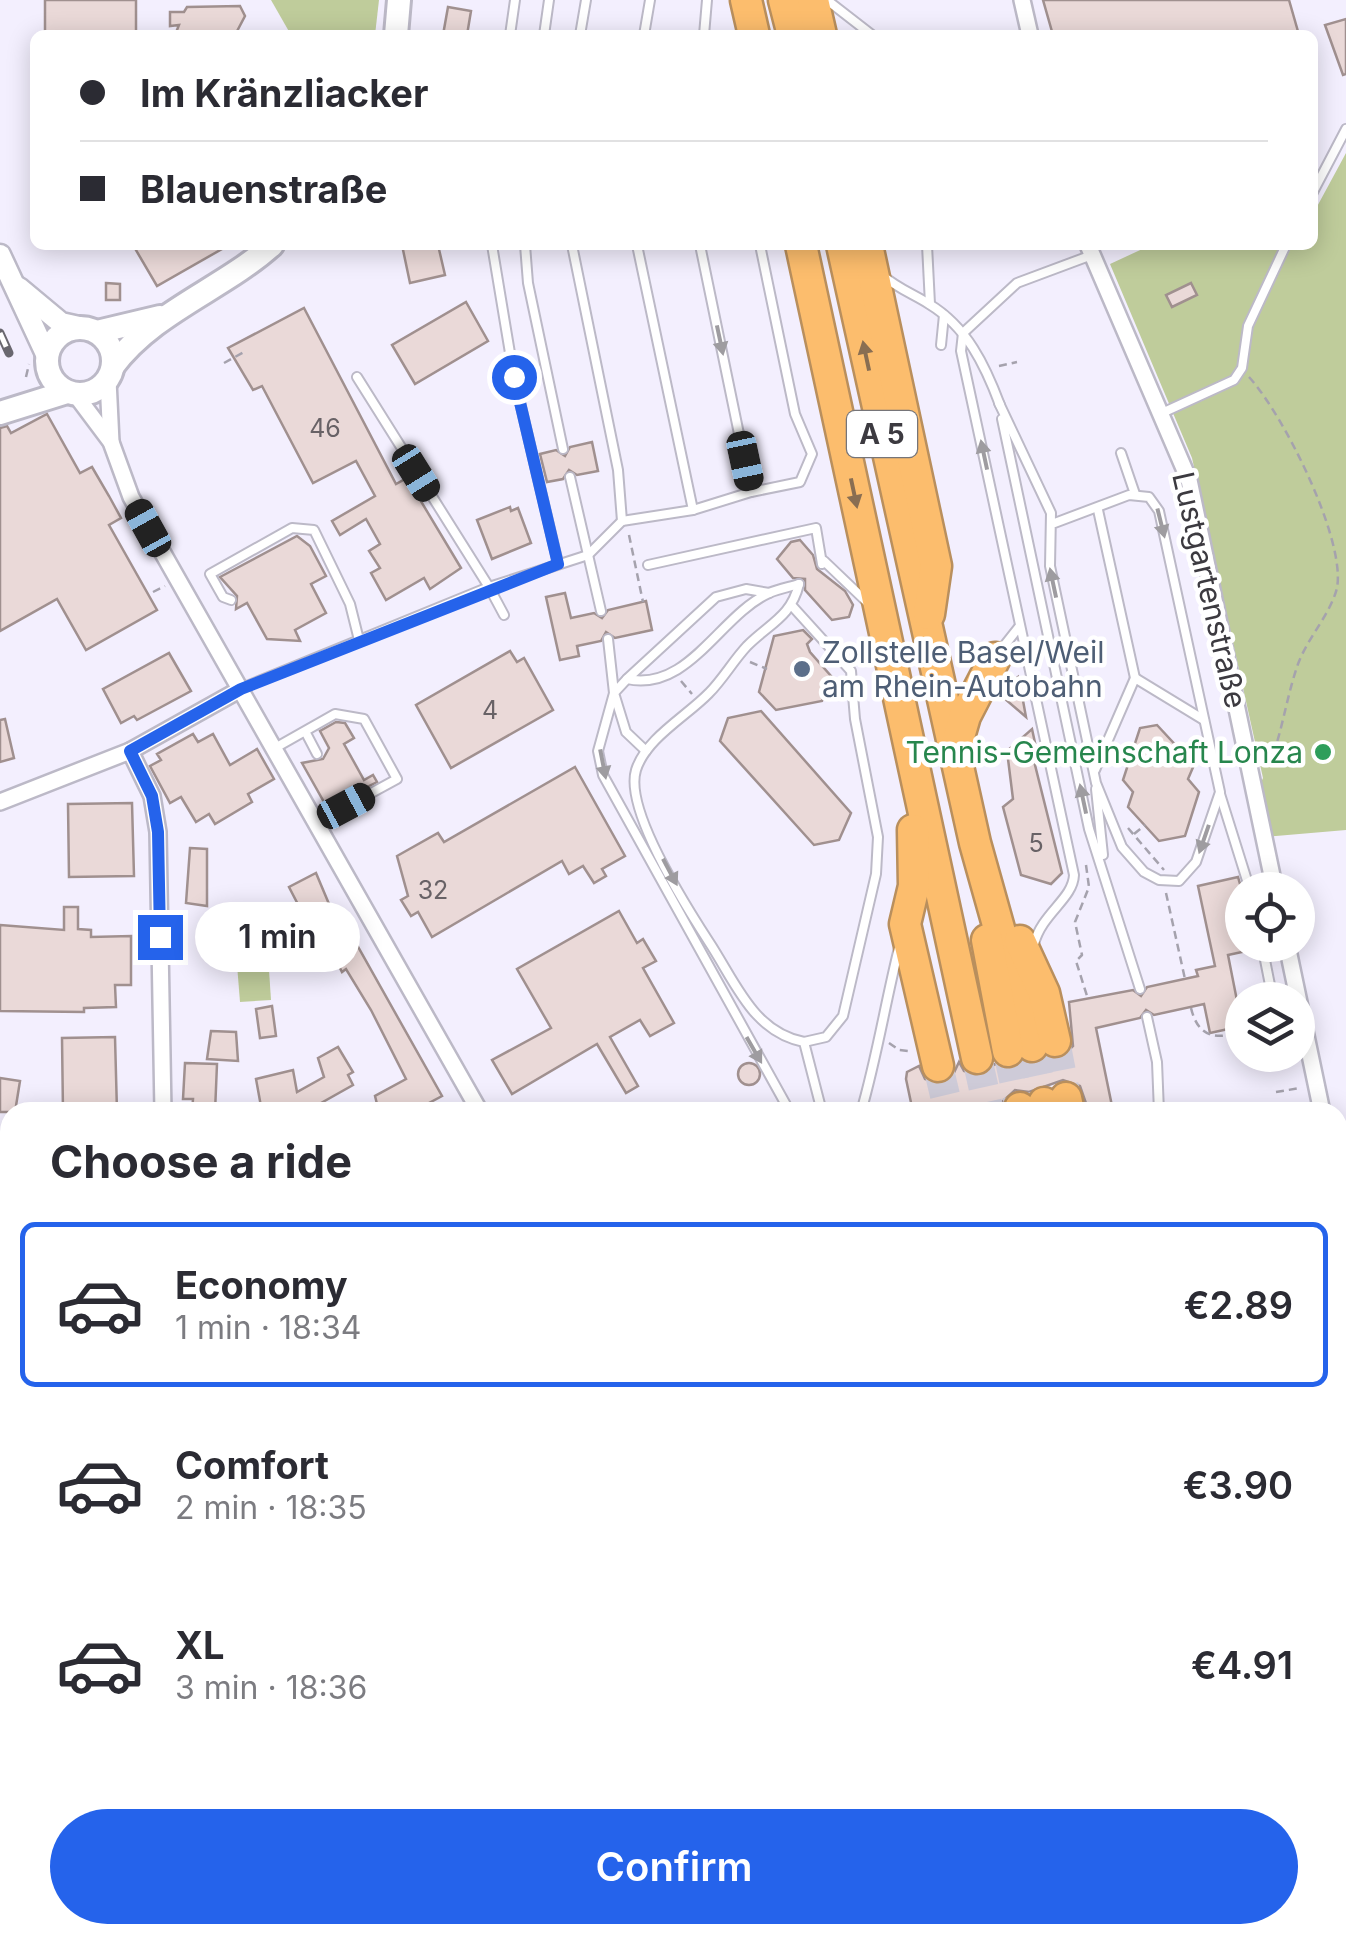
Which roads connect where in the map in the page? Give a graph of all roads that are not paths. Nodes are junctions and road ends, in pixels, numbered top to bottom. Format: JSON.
{"nodes":[{"id":1,"x":399,"y":0,"type":"edge"},
{"id":2,"x":515,"y":0,"type":"edge"},
{"id":3,"x":549,"y":0,"type":"edge"},
{"id":4,"x":586,"y":0,"type":"edge"},
{"id":5,"x":650,"y":0,"type":"edge"},
{"id":6,"x":708,"y":0,"type":"edge"},
{"id":7,"x":746,"y":0,"type":"edge"},
{"id":8,"x":784,"y":0,"type":"edge"},
{"id":9,"x":813,"y":0,"type":"edge"},
{"id":10,"x":828,"y":0,"type":"edge"},
{"id":11,"x":1022,"y":0,"type":"edge"},
{"id":12,"x":396,"y":30,"type":"edge"},
{"id":13,"x":511,"y":30,"type":"edge"},
{"id":14,"x":545,"y":30,"type":"edge"},
{"id":15,"x":581,"y":30,"type":"edge"},
{"id":16,"x":645,"y":30,"type":"edge"},
{"id":17,"x":705,"y":30,"type":"edge"},
{"id":18,"x":753,"y":30,"type":"edge"},
{"id":19,"x":792,"y":30,"type":"edge"},
{"id":20,"x":820,"y":30,"type":"edge"},
{"id":21,"x":866,"y":30,"type":"edge"},
{"id":22,"x":1029,"y":30,"type":"edge"},
{"id":23,"x":1346,"y":129,"type":"edge"},
{"id":24,"x":1318,"y":183,"type":"edge"},
{"id":25,"x":266,"y":250,"type":"edge"},
{"id":26,"x":493,"y":250,"type":"edge"},
{"id":27,"x":525,"y":250,"type":"edge"},
{"id":28,"x":573,"y":250,"type":"edge"},
{"id":29,"x":638,"y":250,"type":"edge"},
{"id":30,"x":701,"y":250,"type":"edge"},
{"id":31,"x":761,"y":250,"type":"edge"},
{"id":32,"x":802,"y":250,"type":"edge"},
{"id":33,"x":843,"y":250,"type":"edge"},
{"id":34,"x":927,"y":250,"type":"edge"},
{"id":35,"x":1090,"y":250,"type":"edge"},
{"id":36,"x":1284,"y":250,"type":"edge"},
{"id":37,"x":0,"y":254,"type":"edge"},
{"id":38,"x":869,"y":255,"type":"edge"},
{"id":39,"x":18,"y":288,"type":"junction"},
{"id":40,"x":930,"y":304,"type":"junction"},
{"id":41,"x":944,"y":314,"type":"junction"},
{"id":42,"x":168,"y":315,"type":"junction"},
{"id":43,"x":88,"y":330,"type":"junction"},
{"id":44,"x":963,"y":333,"type":"junction"},
{"id":45,"x":941,"y":345,"type":"dead end"},
{"id":46,"x":47,"y":360,"type":"junction"},
{"id":47,"x":111,"y":372,"type":"junction"},
{"id":48,"x":357,"y":377,"type":"dead end"},
{"id":49,"x":71,"y":393,"type":"junction"},
{"id":50,"x":999,"y":403,"type":"junction"},
{"id":51,"x":5,"y":410,"type":"edge"},
{"id":52,"x":1162,"y":413,"type":"junction"},
{"id":53,"x":111,"y":442,"type":"junction"},
{"id":54,"x":564,"y":448,"type":"dead end"},
{"id":55,"x":1121,"y":452,"type":"dead end"},
{"id":56,"x":570,"y":477,"type":"dead end"},
{"id":57,"x":752,"y":492,"type":"junction"},
{"id":58,"x":1134,"y":494,"type":"junction"},
{"id":59,"x":693,"y":510,"type":"junction"},
{"id":60,"x":1098,"y":510,"type":"junction"},
{"id":61,"x":625,"y":520,"type":"junction"},
{"id":62,"x":1052,"y":524,"type":"junction"},
{"id":63,"x":588,"y":555,"type":"junction"},
{"id":64,"x":558,"y":564,"type":"junction"},
{"id":65,"x":648,"y":565,"type":"dead end"},
{"id":66,"x":489,"y":587,"type":"junction"},
{"id":67,"x":770,"y":593,"type":"junction"},
{"id":68,"x":231,"y":600,"type":"dead end"},
{"id":69,"x":793,"y":607,"type":"junction"},
{"id":70,"x":601,"y":611,"type":"dead end"},
{"id":71,"x":880,"y":614,"type":"junction"},
{"id":72,"x":504,"y":615,"type":"dead end"},
{"id":73,"x":928,"y":622,"type":"junction"},
{"id":74,"x":1020,"y":626,"type":"junction"},
{"id":75,"x":359,"y":640,"type":"junction"},
{"id":76,"x":608,"y":640,"type":"dead end"},
{"id":77,"x":994,"y":658,"type":"joint"},
{"id":78,"x":1134,"y":678,"type":"junction"},
{"id":79,"x":627,"y":680,"type":"junction"},
{"id":80,"x":241,"y":689,"type":"junction"},
{"id":81,"x":614,"y":693,"type":"junction"},
{"id":82,"x":1204,"y":720,"type":"junction"},
{"id":83,"x":306,"y":733,"type":"junction"},
{"id":84,"x":908,"y":737,"type":"junction"},
{"id":85,"x":276,"y":748,"type":"junction"},
{"id":86,"x":955,"y":750,"type":"junction"},
{"id":87,"x":130,"y":751,"type":"junction"},
{"id":88,"x":646,"y":751,"type":"junction"},
{"id":89,"x":317,"y":754,"type":"dead end"},
{"id":90,"x":1094,"y":772,"type":"junction"},
{"id":91,"x":1096,"y":783,"type":"junction"},
{"id":92,"x":1220,"y":792,"type":"junction"},
{"id":93,"x":339,"y":794,"type":"dead end"},
{"id":94,"x":0,"y":802,"type":"edge"},
{"id":95,"x":346,"y":806,"type":"junction"},
{"id":96,"x":318,"y":822,"type":"junction"},
{"id":97,"x":975,"y":843,"type":"junction"},
{"id":98,"x":1104,"y":864,"type":"junction"},
{"id":99,"x":1244,"y":872,"type":"edge"},
{"id":100,"x":1271,"y":872,"type":"edge"},
{"id":101,"x":905,"y":924,"type":"junction"},
{"id":102,"x":1290,"y":962,"type":"edge"},
{"id":103,"x":1032,"y":967,"type":"junction"},
{"id":104,"x":1140,"y":989,"type":"dead end"},
{"id":105,"x":1147,"y":1017,"type":"dead end"},
{"id":106,"x":804,"y":1042,"type":"junction"},
{"id":107,"x":976,"y":1058,"type":"tunnel mouth"},
{"id":108,"x":938,"y":1066,"type":"tunnel mouth"},
{"id":109,"x":163,"y":1102,"type":"edge"},
{"id":110,"x":474,"y":1102,"type":"edge"},
{"id":111,"x":784,"y":1102,"type":"edge"},
{"id":112,"x":821,"y":1102,"type":"edge"},
{"id":113,"x":864,"y":1102,"type":"edge"},
{"id":114,"x":1159,"y":1102,"type":"edge"},
{"id":115,"x":1320,"y":1102,"type":"edge"}],
"edges":[{"from":1,"to":12,"type":"main road"},
{"from":2,"to":13,"type":"lane"},
{"from":3,"to":14,"type":"lane"},
{"from":4,"to":15,"type":"lane"},
{"from":5,"to":16,"type":"lane"},
{"from":6,"to":17,"type":"lane"},
{"from":7,"to":18,"type":"highway"},
{"from":8,"to":19,"type":"highway"},
{"from":9,"to":20,"type":"highway"},
{"from":10,"to":21,"type":"lane"},
{"from":11,"to":22,"type":"street"},
{"from":23,"to":24,"type":"lane"},
{"from":25,"to":42,"type":"main road"},
{"from":26,"to":64,"type":"lane"},
{"from":27,"to":54,"type":"lane"},
{"from":28,"to":61,"type":"lane"},
{"from":29,"to":59,"type":"lane"},
{"from":30,"to":57,"type":"lane","one_way":true},
{"from":31,"to":57,"type":"lane"},
{"from":32,"to":71,"type":"highway","number":"A 5","one_way":true},
{"from":73,"to":33,"type":"highway","number":"A 5","one_way":true},
{"from":34,"to":40,"type":"lane"},
{"from":35,"to":44,"type":"lane"},
{"from":35,"to":52,"type":"street","name":"Lustgartenstraße"},
{"from":36,"to":52,"type":"lane"},
{"from":37,"to":39,"type":"street"},
{"from":38,"to":40,"type":"lane"},
{"from":38,"to":73,"type":"highway"},
{"from":39,"to":43,"type":"street"},
{"from":39,"to":46,"type":"street"},
{"from":40,"to":41,"type":"lane"},
{"from":41,"to":44,"type":"lane"},
{"from":41,"to":45,"type":"lane"},
{"from":42,"to":43,"type":"main road"},
{"from":42,"to":47,"type":"main road"},
{"from":43,"to":46,"type":"main road"},
{"from":43,"to":47,"type":"main road"},
{"from":44,"to":50,"type":"lane"},
{"from":74,"to":44,"type":"lane","one_way":true},
{"from":46,"to":49,"type":"main road"},
{"from":46,"to":51,"type":"main road"},
{"from":47,"to":49,"type":"main road"},
{"from":47,"to":53,"type":"street"},
{"from":48,"to":66,"type":"lane"},
{"from":49,"to":51,"type":"main road"},
{"from":49,"to":53,"type":"street"},
{"from":50,"to":62,"type":"lane"},
{"from":98,"to":50,"type":"lane","one_way":true},
{"from":52,"to":100,"type":"street","name":"Lustgartenstraße"},
{"from":53,"to":80,"type":"street"},
{"from":55,"to":58,"type":"lane"},
{"from":56,"to":63,"type":"lane"},
{"from":57,"to":59,"type":"lane"},
{"from":58,"to":60,"type":"lane"},
{"from":58,"to":82,"type":"lane","one_way":true},
{"from":59,"to":61,"type":"lane"},
{"from":60,"to":62,"type":"lane"},
{"from":60,"to":78,"type":"lane"},
{"from":61,"to":63,"type":"lane"},
{"from":90,"to":62,"type":"lane","one_way":true},
{"from":63,"to":64,"type":"lane"},
{"from":63,"to":70,"type":"lane"},
{"from":64,"to":66,"type":"lane"},
{"from":65,"to":71,"type":"lane"},
{"from":66,"to":72,"type":"lane"},
{"from":66,"to":75,"type":"lane"},
{"from":67,"to":69,"type":"lane"},
{"from":67,"to":79,"type":"lane"},
{"from":67,"to":79,"type":"lane"},
{"from":68,"to":75,"type":"lane"},
{"from":69,"to":88,"type":"lane"},
{"from":69,"to":106,"type":"lane"},
{"from":71,"to":84,"type":"highway","number":"A 5"},
{"from":73,"to":86,"type":"highway","number":"A 5"},
{"from":74,"to":77,"type":"lane"},
{"from":74,"to":103,"type":"lane"},
{"from":75,"to":80,"type":"lane"},
{"from":76,"to":81,"type":"lane"},
{"from":77,"to":86,"type":"highway"},
{"from":78,"to":82,"type":"lane"},
{"from":78,"to":90,"type":"lane"},
{"from":79,"to":81,"type":"lane"},
{"from":80,"to":85,"type":"street"},
{"from":80,"to":87,"type":"street"},
{"from":81,"to":88,"type":"lane"},
{"from":81,"to":111,"type":"lane","one_way":true},
{"from":82,"to":92,"type":"lane"},
{"from":83,"to":85,"type":"lane"},
{"from":83,"to":89,"type":"lane"},
{"from":83,"to":95,"type":"lane"},
{"from":84,"to":101,"type":"highway"},
{"from":84,"to":107,"type":"highway","number":"A 5"},
{"from":85,"to":96,"type":"street"},
{"from":86,"to":97,"type":"highway","number":"A 5"},
{"from":87,"to":94,"type":"street"},
{"from":87,"to":109,"type":"street"},
{"from":88,"to":106,"type":"lane","one_way":true},
{"from":90,"to":91,"type":"lane"},
{"from":92,"to":91,"type":"lane","one_way":true},
{"from":91,"to":98,"type":"lane"},
{"from":92,"to":99,"type":"lane"},
{"from":93,"to":95,"type":"lane"},
{"from":95,"to":96,"type":"lane"},
{"from":96,"to":110,"type":"street"},
{"from":97,"to":103,"type":"highway","number":"A 5"},
{"from":97,"to":103,"type":"highway","number":"A 5"},
{"from":98,"to":104,"type":"lane"},
{"from":101,"to":108,"type":"highway"},
{"from":101,"to":113,"type":"lane"},
{"from":102,"to":115,"type":"street"},
{"from":105,"to":114,"type":"lane"},
{"from":106,"to":112,"type":"lane"}]}
